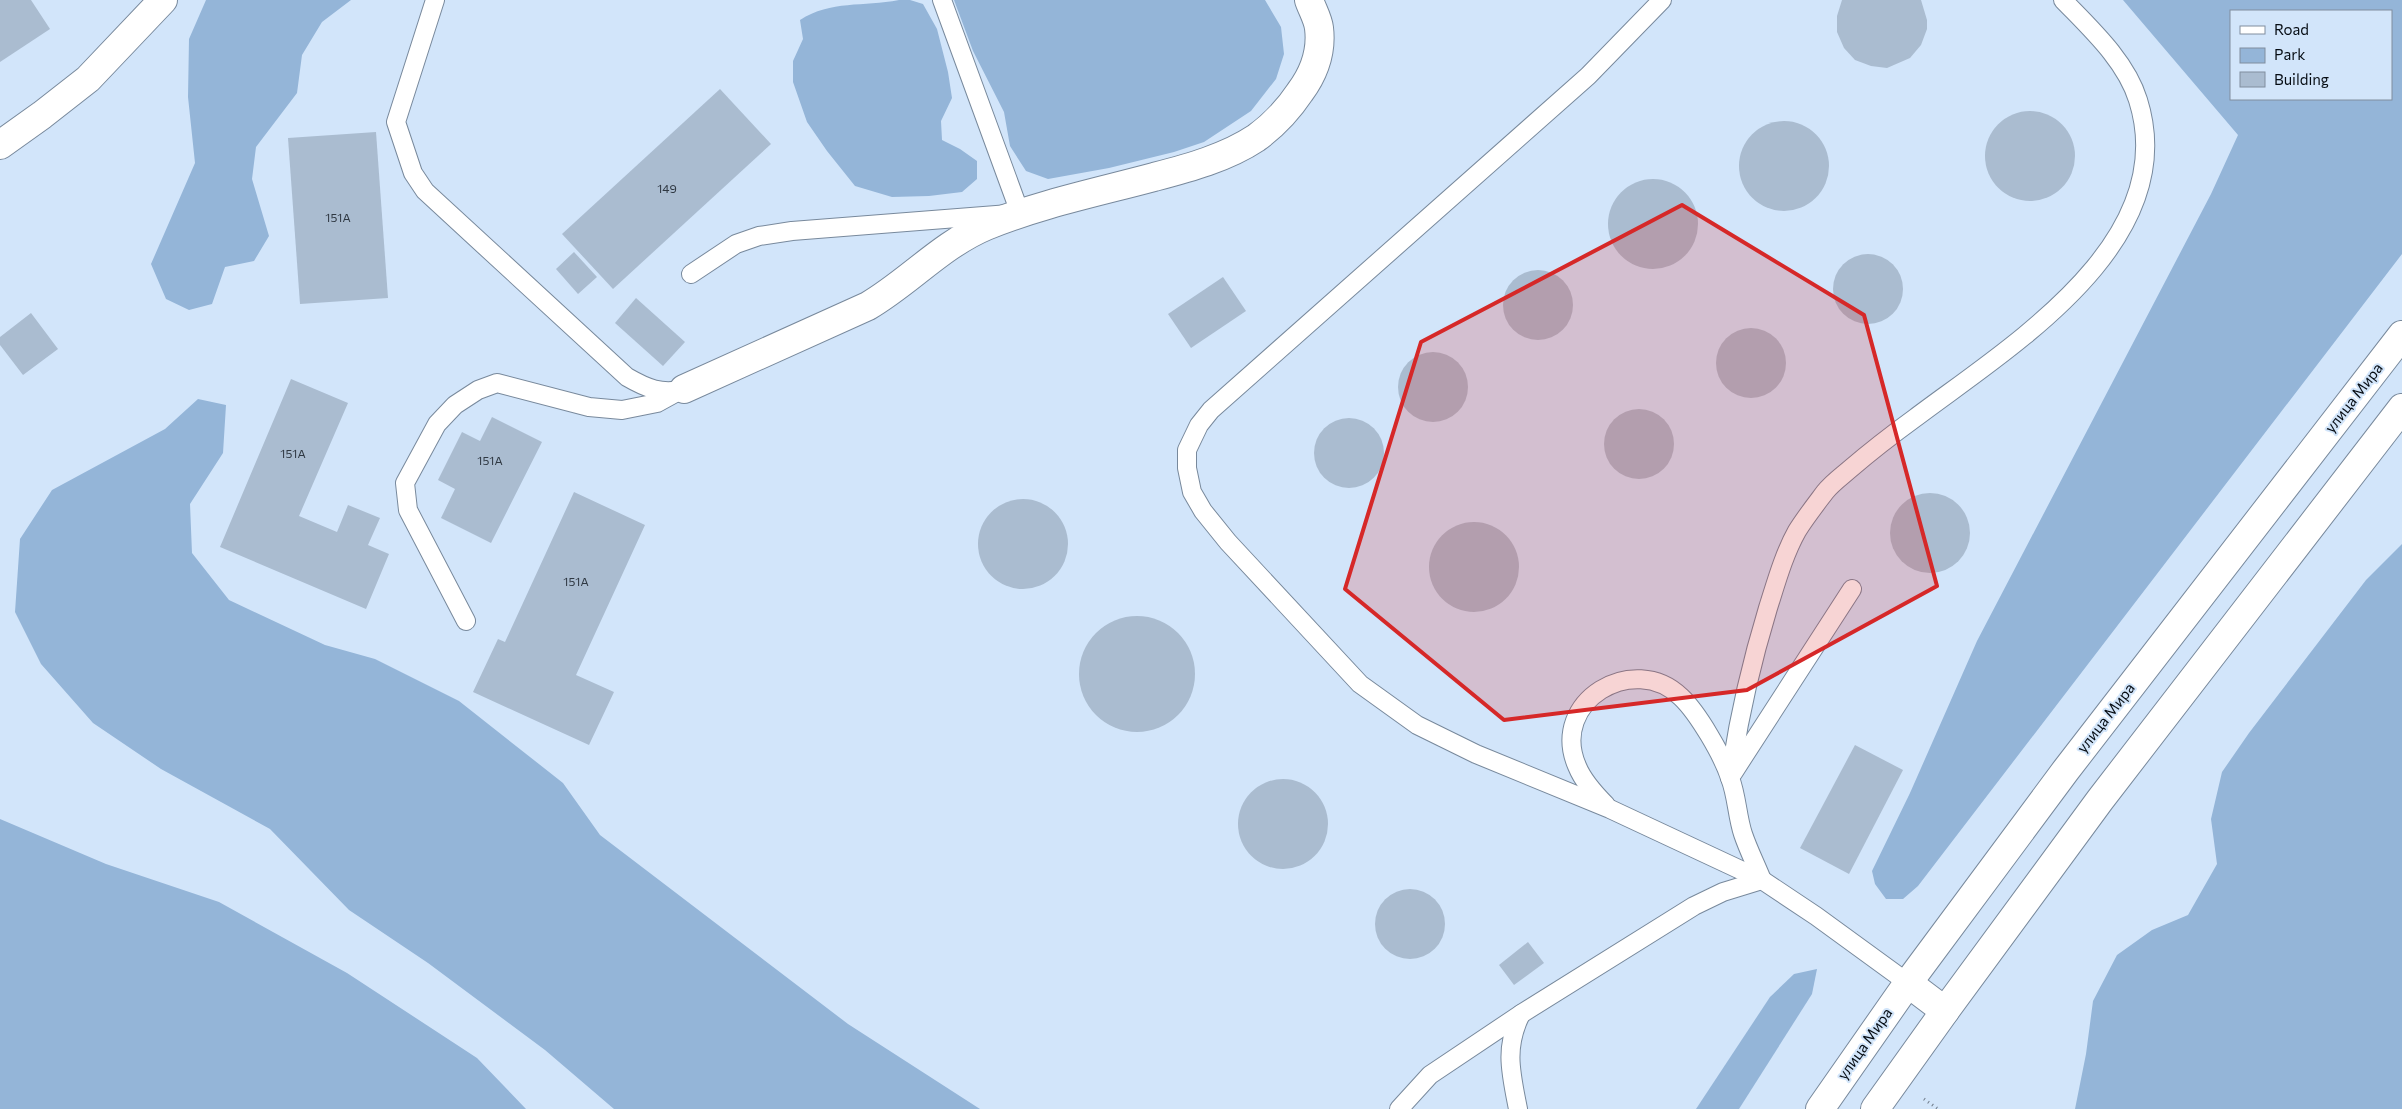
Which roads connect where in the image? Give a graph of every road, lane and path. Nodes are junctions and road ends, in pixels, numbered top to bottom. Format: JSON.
{"nodes":[{"id":1,"x":163,"y":0,"type":"edge"},
{"id":2,"x":435,"y":0,"type":"edge"},
{"id":3,"x":942,"y":0,"type":"edge"},
{"id":4,"x":1309,"y":0,"type":"edge"},
{"id":5,"x":1662,"y":0,"type":"edge"},
{"id":6,"x":2064,"y":0,"type":"edge"},
{"id":7,"x":0,"y":145,"type":"edge"},
{"id":8,"x":1020,"y":213,"type":"junction"},
{"id":9,"x":692,"y":274,"type":"dead end"},
{"id":10,"x":2402,"y":335,"type":"edge"},
{"id":11,"x":684,"y":389,"type":"junction"},
{"id":12,"x":2402,"y":408,"type":"edge"},
{"id":13,"x":1852,"y":589,"type":"dead end"},
{"id":14,"x":466,"y":621,"type":"dead end"},
{"id":15,"x":1730,"y":778,"type":"junction"},
{"id":16,"x":1610,"y":810,"type":"junction"},
{"id":17,"x":1762,"y":880,"type":"junction"},
{"id":18,"x":1908,"y":983,"type":"junction"},
{"id":19,"x":1945,"y":1011,"type":"junction"},
{"id":20,"x":1520,"y":1014,"type":"junction"},
{"id":21,"x":1922,"y":1097,"type":"dead end"},
{"id":22,"x":1400,"y":1109,"type":"edge"},
{"id":23,"x":1518,"y":1109,"type":"edge"},
{"id":24,"x":1820,"y":1109,"type":"edge"},
{"id":25,"x":1876,"y":1109,"type":"edge"},
{"id":26,"x":1938,"y":1109,"type":"edge"}],
"edges":[{"from":1,"to":7,"type":"main road"},
{"from":2,"to":11,"type":"lane"},
{"from":3,"to":8,"type":"lane"},
{"from":4,"to":8,"type":"main road"},
{"from":5,"to":16,"type":"lane"},
{"from":6,"to":15,"type":"lane"},
{"from":8,"to":9,"type":"lane"},
{"from":8,"to":11,"type":"main road"},
{"from":10,"to":18,"type":"main road","name":"улица Мира"},
{"from":11,"to":14,"type":"lane"},
{"from":12,"to":19,"type":"main road"},
{"from":13,"to":15,"type":"lane"},
{"from":15,"to":16,"type":"lane"},
{"from":15,"to":17,"type":"lane"},
{"from":16,"to":17,"type":"lane"},
{"from":17,"to":18,"type":"lane"},
{"from":17,"to":20,"type":"lane"},
{"from":18,"to":19,"type":"main road"},
{"from":18,"to":24,"type":"main road","name":"улица Мира"},
{"from":19,"to":25,"type":"main road"},
{"from":20,"to":22,"type":"lane"},
{"from":20,"to":23,"type":"lane"},
{"from":21,"to":26,"type":"path"}]}
